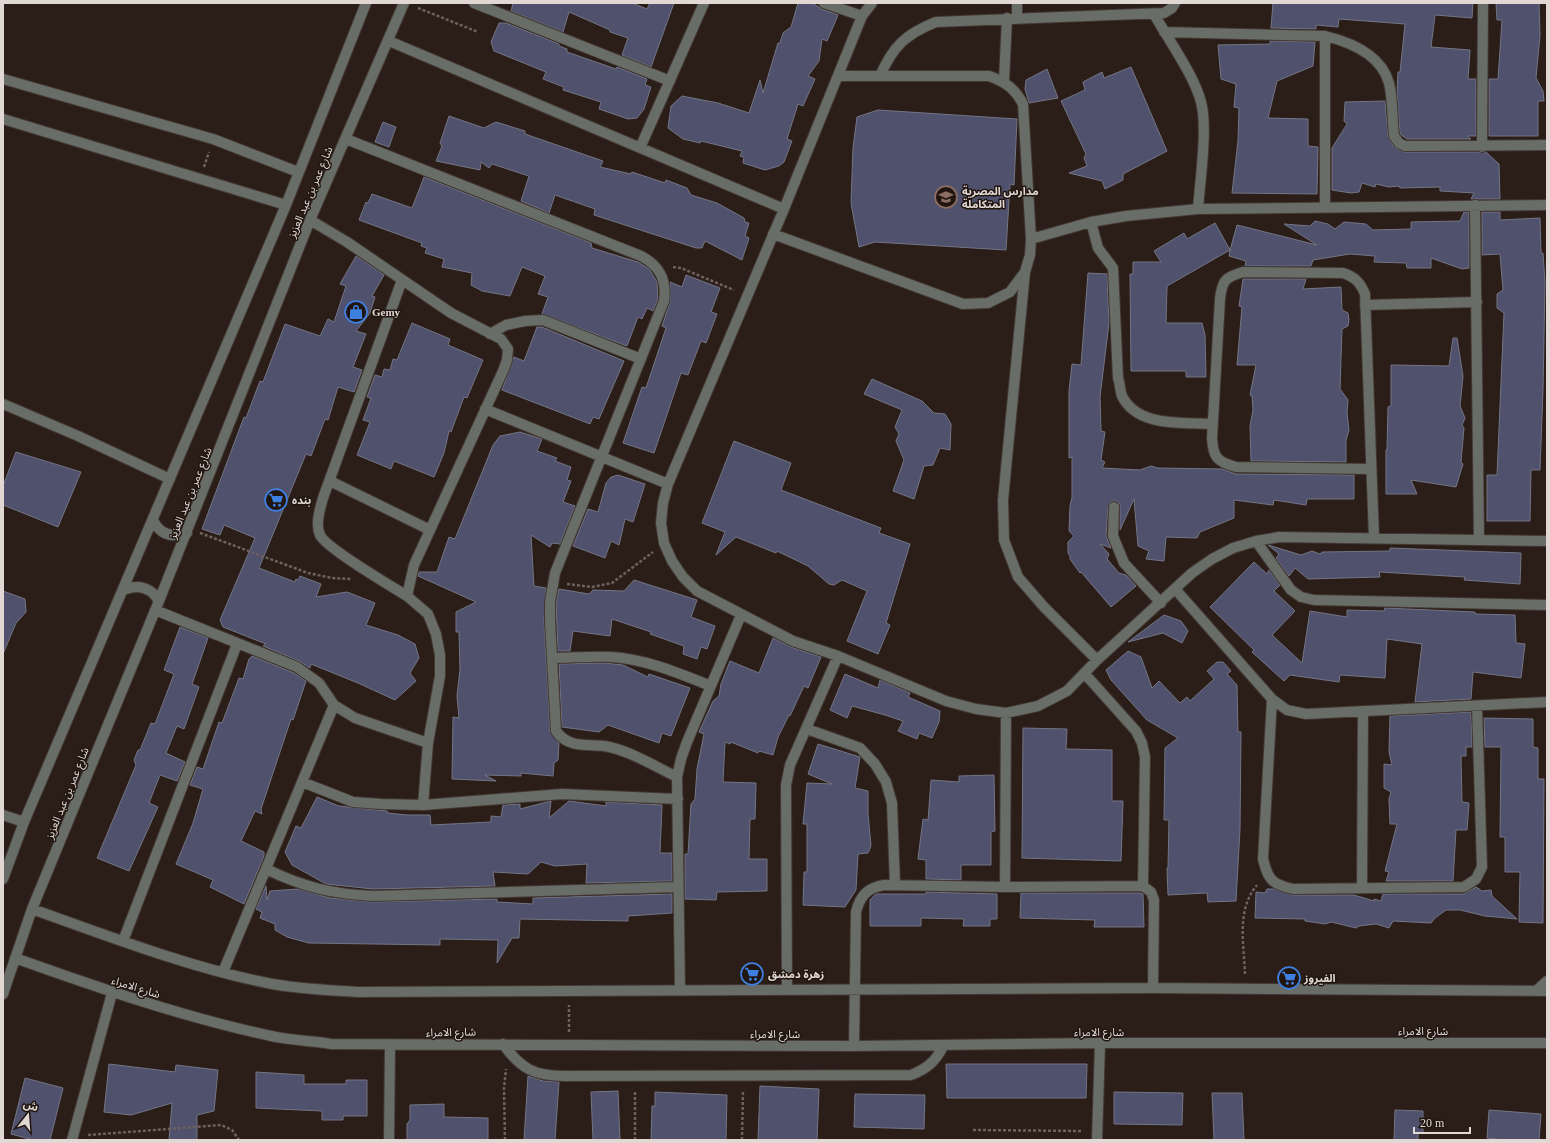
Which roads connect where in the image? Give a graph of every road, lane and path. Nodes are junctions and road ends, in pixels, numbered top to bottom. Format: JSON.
{"nodes":[{"id":1,"x":366,"y":3,"type":"edge"},
{"id":2,"x":474,"y":3,"type":"edge"},
{"id":3,"x":704,"y":3,"type":"edge"},
{"id":4,"x":824,"y":3,"type":"edge"},
{"id":5,"x":872,"y":3,"type":"edge"},
{"id":6,"x":1017,"y":3,"type":"edge"},
{"id":7,"x":1175,"y":3,"type":"edge"},
{"id":8,"x":1484,"y":3,"type":"edge"},
{"id":9,"x":409,"y":4,"type":"edge"},
{"id":10,"x":1154,"y":14,"type":"junction"},
{"id":11,"x":862,"y":16,"type":"junction"},
{"id":12,"x":1012,"y":18,"type":"junction"},
{"id":13,"x":478,"y":32,"type":"dead end"},
{"id":14,"x":1164,"y":32,"type":"junction"},
{"id":15,"x":1325,"y":36,"type":"junction"},
{"id":16,"x":388,"y":41,"type":"junction"},
{"id":17,"x":838,"y":76,"type":"junction"},
{"id":18,"x":880,"y":76,"type":"junction"},
{"id":19,"x":3,"y":79,"type":"edge"},
{"id":20,"x":670,"y":81,"type":"junction"},
{"id":21,"x":1004,"y":81,"type":"junction"},
{"id":22,"x":3,"y":120,"type":"edge"},
{"id":23,"x":213,"y":138,"type":"junction"},
{"id":24,"x":346,"y":139,"type":"junction"},
{"id":25,"x":1547,"y":145,"type":"edge"},
{"id":26,"x":1482,"y":147,"type":"junction"},
{"id":27,"x":640,"y":148,"type":"junction"},
{"id":28,"x":298,"y":172,"type":"junction"},
{"id":29,"x":200,"y":179,"type":"junction"},
{"id":30,"x":1547,"y":204,"type":"edge"},
{"id":31,"x":286,"y":205,"type":"junction"},
{"id":32,"x":1475,"y":205,"type":"junction"},
{"id":33,"x":1325,"y":207,"type":"junction"},
{"id":34,"x":784,"y":209,"type":"junction"},
{"id":35,"x":1198,"y":209,"type":"junction"},
{"id":36,"x":310,"y":220,"type":"junction"},
{"id":37,"x":1091,"y":222,"type":"junction"},
{"id":38,"x":773,"y":234,"type":"junction"},
{"id":39,"x":1031,"y":238,"type":"junction"},
{"id":40,"x":658,"y":269,"type":"junction"},
{"id":41,"x":1025,"y":272,"type":"junction"},
{"id":42,"x":402,"y":280,"type":"junction"},
{"id":43,"x":748,"y":295,"type":"junction"},
{"id":44,"x":1477,"y":302,"type":"junction"},
{"id":45,"x":1365,"y":305,"type":"junction"},
{"id":46,"x":490,"y":334,"type":"junction"},
{"id":47,"x":641,"y":359,"type":"junction"},
{"id":48,"x":3,"y":404,"type":"edge"},
{"id":49,"x":485,"y":409,"type":"junction"},
{"id":50,"x":1212,"y":424,"type":"junction"},
{"id":51,"x":602,"y":456,"type":"junction"},
{"id":52,"x":1370,"y":469,"type":"junction"},
{"id":53,"x":170,"y":479,"type":"junction"},
{"id":54,"x":330,"y":481,"type":"junction"},
{"id":55,"x":668,"y":484,"type":"junction"},
{"id":56,"x":1114,"y":507,"type":"dead end"},
{"id":57,"x":153,"y":520,"type":"junction"},
{"id":58,"x":430,"y":530,"type":"junction"},
{"id":59,"x":188,"y":531,"type":"junction"},
{"id":60,"x":1374,"y":538,"type":"junction"},
{"id":61,"x":1479,"y":540,"type":"junction"},
{"id":62,"x":1256,"y":541,"type":"junction"},
{"id":63,"x":1547,"y":541,"type":"edge"},
{"id":64,"x":664,"y":542,"type":"junction"},
{"id":65,"x":374,"y":575,"type":"junction"},
{"id":66,"x":552,"y":583,"type":"junction"},
{"id":67,"x":123,"y":590,"type":"junction"},
{"id":68,"x":1176,"y":590,"type":"junction"},
{"id":69,"x":407,"y":596,"type":"junction"},
{"id":70,"x":1161,"y":603,"type":"junction"},
{"id":71,"x":1547,"y":605,"type":"edge"},
{"id":72,"x":157,"y":606,"type":"junction"},
{"id":73,"x":741,"y":615,"type":"junction"},
{"id":74,"x":237,"y":644,"type":"junction"},
{"id":75,"x":838,"y":656,"type":"junction"},
{"id":76,"x":553,"y":658,"type":"junction"},
{"id":77,"x":1096,"y":660,"type":"junction"},
{"id":78,"x":1084,"y":674,"type":"junction"},
{"id":79,"x":711,"y":686,"type":"junction"},
{"id":80,"x":1272,"y":699,"type":"junction"},
{"id":81,"x":1547,"y":702,"type":"edge"},
{"id":82,"x":334,"y":705,"type":"junction"},
{"id":83,"x":1477,"y":706,"type":"junction"},
{"id":84,"x":1363,"y":711,"type":"junction"},
{"id":85,"x":1006,"y":713,"type":"junction"},
{"id":86,"x":807,"y":729,"type":"junction"},
{"id":87,"x":428,"y":743,"type":"junction"},
{"id":88,"x":677,"y":777,"type":"junction"},
{"id":89,"x":302,"y":782,"type":"junction"},
{"id":90,"x":678,"y":799,"type":"junction"},
{"id":91,"x":423,"y":805,"type":"junction"},
{"id":92,"x":3,"y":815,"type":"edge"},
{"id":93,"x":24,"y":822,"type":"junction"},
{"id":94,"x":266,"y":869,"type":"junction"},
{"id":95,"x":1266,"y":875,"type":"junction"},
{"id":96,"x":3,"y":879,"type":"edge"},
{"id":97,"x":895,"y":885,"type":"junction"},
{"id":98,"x":1143,"y":886,"type":"junction"},
{"id":99,"x":678,"y":887,"type":"junction"},
{"id":100,"x":1005,"y":887,"type":"junction"},
{"id":101,"x":1362,"y":888,"type":"junction"},
{"id":102,"x":32,"y":909,"type":"junction"},
{"id":103,"x":123,"y":941,"type":"junction"},
{"id":104,"x":15,"y":958,"type":"junction"},
{"id":105,"x":223,"y":972,"type":"junction"},
{"id":106,"x":1547,"y":981,"type":"edge"},
{"id":107,"x":1153,"y":988,"type":"junction"},
{"id":108,"x":854,"y":989,"type":"junction"},
{"id":109,"x":1246,"y":989,"type":"junction"},
{"id":110,"x":569,"y":990,"type":"junction"},
{"id":111,"x":680,"y":990,"type":"junction"},
{"id":112,"x":787,"y":990,"type":"junction"},
{"id":113,"x":1536,"y":991,"type":"junction"},
{"id":114,"x":1547,"y":991,"type":"edge"},
{"id":115,"x":112,"y":993,"type":"junction"},
{"id":116,"x":3,"y":994,"type":"edge"},
{"id":117,"x":1100,"y":1043,"type":"junction"},
{"id":118,"x":1547,"y":1043,"type":"edge"},
{"id":119,"x":503,"y":1044,"type":"junction"},
{"id":120,"x":569,"y":1044,"type":"junction"},
{"id":121,"x":390,"y":1045,"type":"junction"},
{"id":122,"x":944,"y":1045,"type":"junction"},
{"id":123,"x":854,"y":1046,"type":"junction"},
{"id":124,"x":512,"y":1057,"type":"junction"},
{"id":125,"x":743,"y":1075,"type":"junction"},
{"id":126,"x":636,"y":1076,"type":"junction"},
{"id":127,"x":973,"y":1130,"type":"dead end"},
{"id":128,"x":1097,"y":1135,"type":"edge"},
{"id":129,"x":72,"y":1138,"type":"edge"},
{"id":130,"x":239,"y":1140,"type":"edge"},
{"id":131,"x":389,"y":1140,"type":"edge"},
{"id":132,"x":505,"y":1140,"type":"edge"},
{"id":133,"x":635,"y":1140,"type":"edge"},
{"id":134,"x":742,"y":1140,"type":"edge"}],
"edges":[{"from":1,"to":28,"type":"street","name":"شارع عمر بن عبد العزيز"},
{"from":2,"to":20,"type":"street"},
{"from":3,"to":20,"type":"street"},
{"from":4,"to":11,"type":"street"},
{"from":5,"to":11,"type":"street"},
{"from":6,"to":12,"type":"street"},
{"from":7,"to":10,"type":"street"},
{"from":8,"to":26,"type":"street"},
{"from":9,"to":13,"type":"path"},
{"from":9,"to":16,"type":"street","name":"شارع عمر بن عبد العزيز"},
{"from":10,"to":12,"type":"street"},
{"from":10,"to":14,"type":"street"},
{"from":11,"to":17,"type":"street"},
{"from":12,"to":18,"type":"street"},
{"from":12,"to":21,"type":"street"},
{"from":14,"to":15,"type":"street"},
{"from":14,"to":35,"type":"street"},
{"from":15,"to":26,"type":"street"},
{"from":15,"to":33,"type":"street"},
{"from":16,"to":24,"type":"street","name":"شارع عمر بن عبد العزيز"},
{"from":16,"to":27,"type":"street"},
{"from":17,"to":18,"type":"street"},
{"from":17,"to":34,"type":"street"},
{"from":18,"to":21,"type":"street"},
{"from":19,"to":23,"type":"street"},
{"from":20,"to":27,"type":"street"},
{"from":21,"to":39,"type":"street"},
{"from":22,"to":29,"type":"street"},
{"from":23,"to":28,"type":"street"},
{"from":23,"to":29,"type":"path"},
{"from":24,"to":36,"type":"street","name":"شارع عمر بن عبد العزيز"},
{"from":24,"to":40,"type":"street"},
{"from":25,"to":26,"type":"street"},
{"from":27,"to":34,"type":"street"},
{"from":28,"to":31,"type":"street","name":"شارع عمر بن عبد العزيز"},
{"from":29,"to":31,"type":"street"},
{"from":30,"to":32,"type":"street"},
{"from":31,"to":53,"type":"street","name":"شارع عمر بن عبد العزيز"},
{"from":32,"to":33,"type":"street"},
{"from":32,"to":44,"type":"street"},
{"from":33,"to":35,"type":"street"},
{"from":34,"to":38,"type":"street"},
{"from":35,"to":37,"type":"street"},
{"from":36,"to":42,"type":"street"},
{"from":36,"to":59,"type":"street","name":"شارع عمر بن عبد العزيز"},
{"from":37,"to":39,"type":"street"},
{"from":37,"to":50,"type":"street"},
{"from":38,"to":41,"type":"street"},
{"from":38,"to":43,"type":"street"},
{"from":39,"to":41,"type":"street"},
{"from":40,"to":43,"type":"path"},
{"from":40,"to":47,"type":"street"},
{"from":41,"to":77,"type":"street"},
{"from":42,"to":46,"type":"street"},
{"from":42,"to":54,"type":"street"},
{"from":43,"to":55,"type":"street"},
{"from":44,"to":45,"type":"street"},
{"from":44,"to":61,"type":"street"},
{"from":45,"to":50,"type":"street"},
{"from":45,"to":52,"type":"street"},
{"from":46,"to":47,"type":"street"},
{"from":46,"to":49,"type":"street"},
{"from":47,"to":51,"type":"street"},
{"from":48,"to":53,"type":"street"},
{"from":49,"to":51,"type":"street"},
{"from":49,"to":58,"type":"street"},
{"from":50,"to":52,"type":"street"},
{"from":51,"to":55,"type":"street"},
{"from":51,"to":66,"type":"street"},
{"from":52,"to":60,"type":"street"},
{"from":53,"to":57,"type":"street","name":"شارع عمر بن عبد العزيز"},
{"from":54,"to":58,"type":"street"},
{"from":54,"to":65,"type":"street"},
{"from":55,"to":64,"type":"street"},
{"from":56,"to":70,"type":"street"},
{"from":57,"to":59,"type":"street"},
{"from":57,"to":67,"type":"street","name":"شارع عمر بن عبد العزيز"},
{"from":58,"to":69,"type":"street"},
{"from":59,"to":65,"type":"path"},
{"from":59,"to":72,"type":"street","name":"شارع عمر بن عبد العزيز"},
{"from":60,"to":61,"type":"street"},
{"from":60,"to":62,"type":"street"},
{"from":61,"to":63,"type":"street"},
{"from":62,"to":68,"type":"street"},
{"from":62,"to":71,"type":"street"},
{"from":64,"to":66,"type":"path"},
{"from":64,"to":73,"type":"street"},
{"from":65,"to":69,"type":"street"},
{"from":66,"to":76,"type":"street"},
{"from":67,"to":72,"type":"street"},
{"from":67,"to":93,"type":"street","name":"شارع عمر بن عبد العزيز"},
{"from":68,"to":70,"type":"street"},
{"from":68,"to":80,"type":"street"},
{"from":69,"to":87,"type":"street"},
{"from":70,"to":77,"type":"street"},
{"from":72,"to":74,"type":"street"},
{"from":72,"to":102,"type":"street","name":"شارع عمر بن عبد العزيز"},
{"from":73,"to":75,"type":"street"},
{"from":73,"to":79,"type":"street"},
{"from":74,"to":82,"type":"street"},
{"from":74,"to":103,"type":"street"},
{"from":75,"to":85,"type":"street"},
{"from":75,"to":86,"type":"street"},
{"from":76,"to":79,"type":"street"},
{"from":76,"to":88,"type":"street"},
{"from":77,"to":78,"type":"street"},
{"from":78,"to":85,"type":"street"},
{"from":78,"to":98,"type":"street"},
{"from":79,"to":88,"type":"street"},
{"from":80,"to":84,"type":"street"},
{"from":80,"to":95,"type":"street"},
{"from":81,"to":83,"type":"street"},
{"from":82,"to":87,"type":"street"},
{"from":82,"to":89,"type":"street"},
{"from":83,"to":84,"type":"street"},
{"from":83,"to":101,"type":"street"},
{"from":84,"to":101,"type":"street"},
{"from":85,"to":100,"type":"street"},
{"from":86,"to":97,"type":"street"},
{"from":86,"to":112,"type":"street"},
{"from":87,"to":91,"type":"street"},
{"from":88,"to":90,"type":"street"},
{"from":89,"to":91,"type":"street"},
{"from":89,"to":94,"type":"street"},
{"from":90,"to":91,"type":"street"},
{"from":90,"to":99,"type":"street"},
{"from":92,"to":93,"type":"street"},
{"from":93,"to":96,"type":"street","name":"شارع عمر بن عبد العزيز"},
{"from":94,"to":99,"type":"street"},
{"from":94,"to":105,"type":"street"},
{"from":95,"to":101,"type":"street"},
{"from":95,"to":109,"type":"path"},
{"from":97,"to":100,"type":"street"},
{"from":97,"to":108,"type":"street"},
{"from":98,"to":100,"type":"street"},
{"from":98,"to":107,"type":"street"},
{"from":99,"to":111,"type":"street"},
{"from":102,"to":103,"type":"street"},
{"from":102,"to":104,"type":"street","name":"شارع عمر بن عبد العزيز"},
{"from":103,"to":105,"type":"street"},
{"from":104,"to":115,"type":"street","name":"شارع الامراء"},
{"from":104,"to":116,"type":"street","name":"شارع عمر بن عبد العزيز"},
{"from":105,"to":110,"type":"street"},
{"from":106,"to":113,"type":"street"},
{"from":107,"to":108,"type":"street"},
{"from":107,"to":109,"type":"street"},
{"from":108,"to":112,"type":"street"},
{"from":108,"to":123,"type":"street"},
{"from":109,"to":113,"type":"street"},
{"from":110,"to":111,"type":"street"},
{"from":110,"to":120,"type":"path"},
{"from":111,"to":112,"type":"street"},
{"from":113,"to":114,"type":"street"},
{"from":115,"to":121,"type":"street","name":"شارع الامراء"},
{"from":115,"to":129,"type":"street"},
{"from":117,"to":118,"type":"street","name":"شارع الامراء"},
{"from":117,"to":122,"type":"street","name":"شارع الامراء"},
{"from":117,"to":128,"type":"street"},
{"from":119,"to":120,"type":"street","name":"شارع الامراء"},
{"from":119,"to":121,"type":"street","name":"شارع الامراء"},
{"from":119,"to":124,"type":"street"},
{"from":120,"to":123,"type":"street","name":"شارع الامراء"},
{"from":121,"to":131,"type":"street"},
{"from":122,"to":123,"type":"street","name":"شارع الامراء"},
{"from":122,"to":125,"type":"street"},
{"from":124,"to":126,"type":"street"},
{"from":124,"to":132,"type":"path"},
{"from":125,"to":126,"type":"street"},
{"from":125,"to":134,"type":"path"},
{"from":126,"to":133,"type":"path"},
{"from":127,"to":128,"type":"path"},
{"from":129,"to":130,"type":"path"}]}
